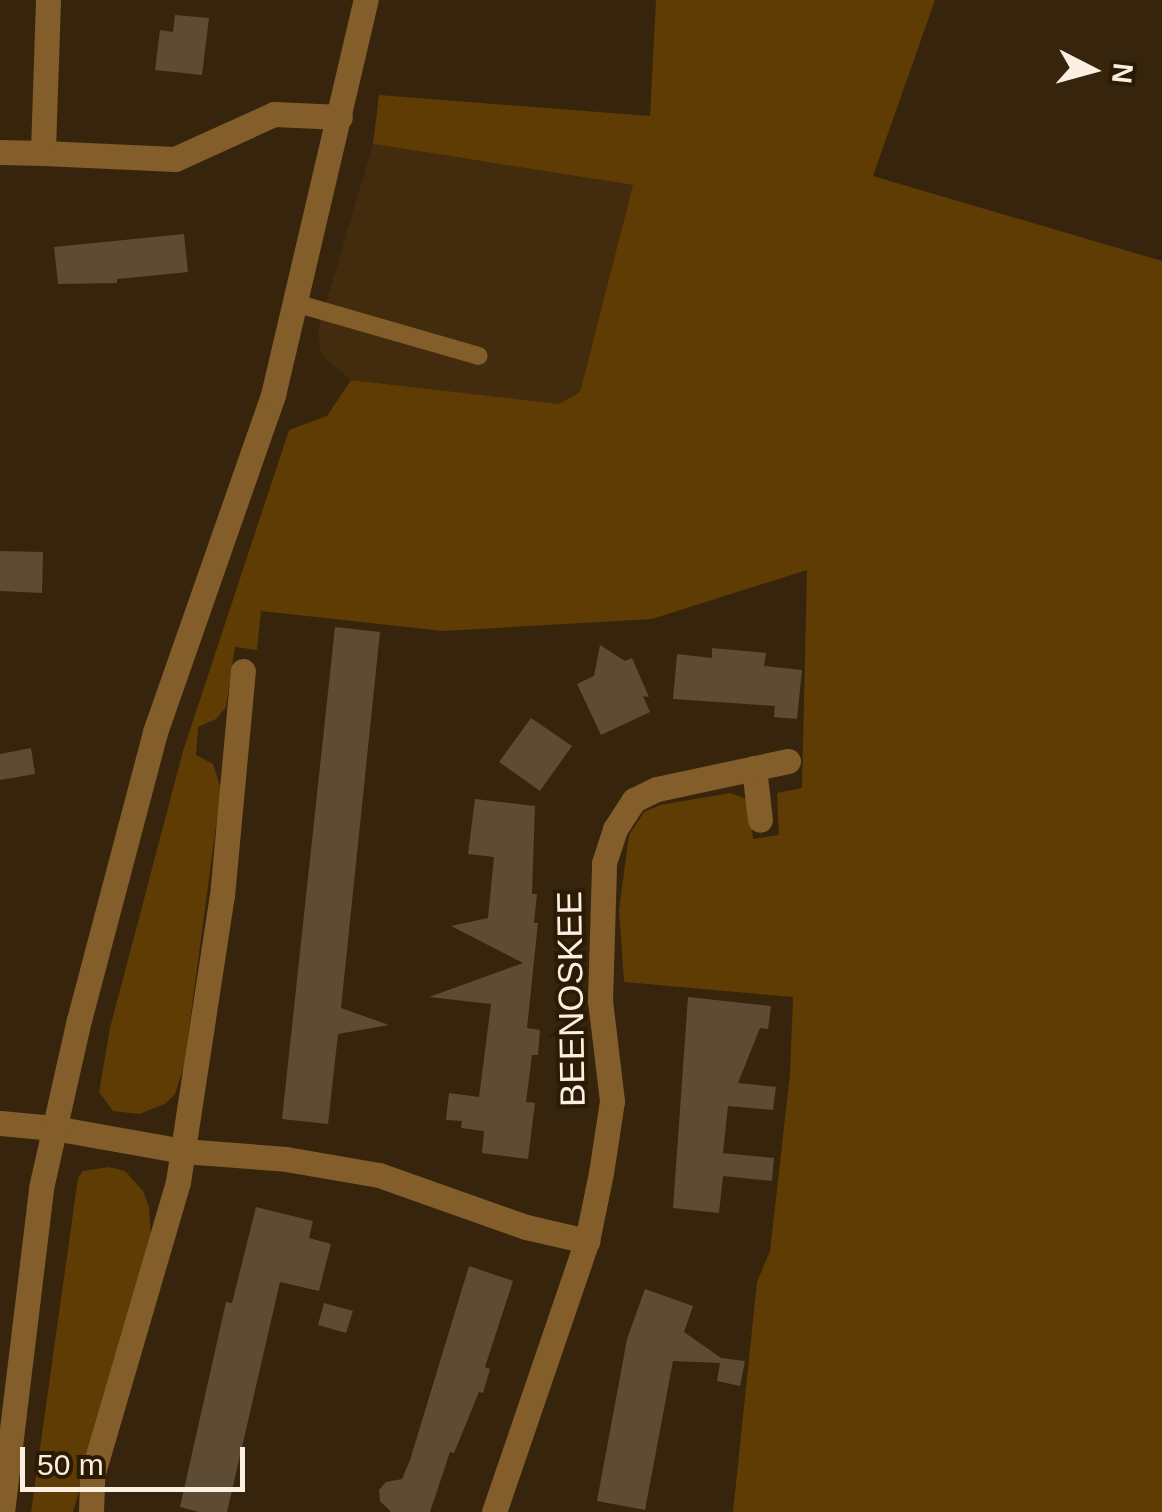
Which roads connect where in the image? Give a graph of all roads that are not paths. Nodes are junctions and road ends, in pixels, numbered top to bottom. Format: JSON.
{"nodes":[{"id":1,"x":48,"y":0,"type":"edge"},
{"id":2,"x":366,"y":0,"type":"edge"},
{"id":3,"x":340,"y":117,"type":"junction"},
{"id":4,"x":0,"y":152,"type":"edge"},
{"id":5,"x":42,"y":152,"type":"junction"},
{"id":6,"x":295,"y":303,"type":"junction"},
{"id":7,"x":479,"y":356,"type":"dead end"},
{"id":8,"x":243,"y":671,"type":"dead end"},
{"id":9,"x":788,"y":761,"type":"dead end"},
{"id":10,"x":754,"y":768,"type":"junction"},
{"id":11,"x":760,"y":820,"type":"dead end"},
{"id":12,"x":0,"y":1124,"type":"edge"},
{"id":13,"x":54,"y":1128,"type":"junction"},
{"id":14,"x":182,"y":1151,"type":"junction"},
{"id":15,"x":586,"y":1241,"type":"junction"},
{"id":16,"x":2,"y":1512,"type":"edge"},
{"id":17,"x":91,"y":1512,"type":"edge"},
{"id":18,"x":494,"y":1512,"type":"edge"}],
"edges":[{"from":1,"to":5,"type":"street"},
{"from":2,"to":3,"type":"street"},
{"from":3,"to":5,"type":"street"},
{"from":3,"to":6,"type":"street"},
{"from":4,"to":5,"type":"street"},
{"from":6,"to":7,"type":"lane"},
{"from":6,"to":13,"type":"street"},
{"from":8,"to":14,"type":"street"},
{"from":9,"to":10,"type":"street","name":"BEENOSKEE"},
{"from":10,"to":11,"type":"street"},
{"from":10,"to":15,"type":"street","name":"BEENOSKEE"},
{"from":12,"to":13,"type":"street"},
{"from":13,"to":14,"type":"street"},
{"from":13,"to":16,"type":"street"},
{"from":14,"to":15,"type":"street"},
{"from":14,"to":17,"type":"street"},
{"from":15,"to":18,"type":"street","name":"BEENOSKEE"}]}
